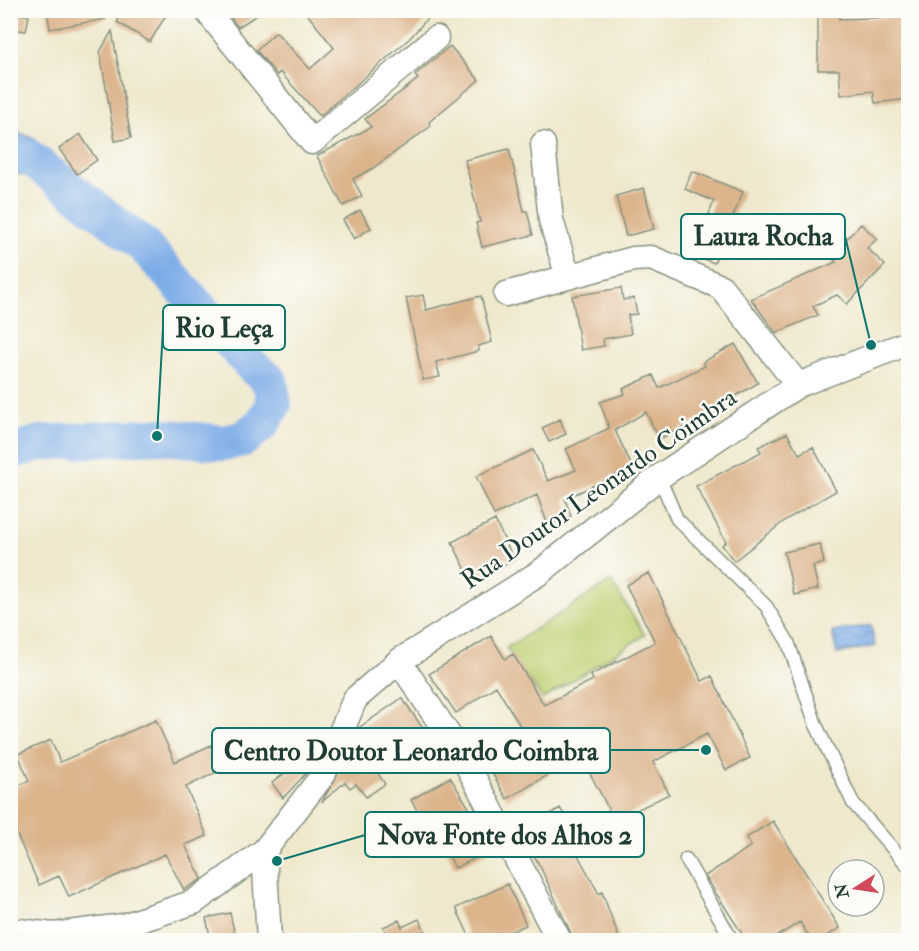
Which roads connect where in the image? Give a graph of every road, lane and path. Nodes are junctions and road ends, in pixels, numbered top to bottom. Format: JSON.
{"nodes":[{"id":1,"x":206,"y":10,"type":"edge"},
{"id":2,"x":436,"y":38,"type":"dead end"},
{"id":3,"x":543,"y":144,"type":"dead end"},
{"id":4,"x":568,"y":277,"type":"junction"},
{"id":5,"x":506,"y":294,"type":"dead end"},
{"id":6,"x":909,"y":343,"type":"edge"},
{"id":7,"x":798,"y":385,"type":"junction"},
{"id":8,"x":659,"y":477,"type":"junction"},
{"id":9,"x":399,"y":661,"type":"junction"},
{"id":10,"x":264,"y":850,"type":"junction"},
{"id":11,"x":686,"y":859,"type":"dead end"},
{"id":12,"x":909,"y":866,"type":"edge"},
{"id":13,"x":10,"y":930,"type":"edge"},
{"id":14,"x":268,"y":940,"type":"edge"},
{"id":15,"x":559,"y":940,"type":"edge"},
{"id":16,"x":732,"y":940,"type":"edge"}],
"edges":[{"from":1,"to":2,"type":"street"},
{"from":3,"to":4,"type":"street"},
{"from":4,"to":5,"type":"street"},
{"from":4,"to":7,"type":"street"},
{"from":6,"to":7,"type":"street","name":"Rua Doutor Leonardo Coimbra"},
{"from":7,"to":8,"type":"street","name":"Rua Doutor Leonardo Coimbra"},
{"from":8,"to":9,"type":"street","name":"Rua Doutor Leonardo Coimbra"},
{"from":8,"to":12,"type":"lane"},
{"from":9,"to":10,"type":"street","name":"Rua Doutor Leonardo Coimbra"},
{"from":9,"to":15,"type":"street"},
{"from":10,"to":13,"type":"street","name":"Rua Doutor Leonardo Coimbra"},
{"from":10,"to":14,"type":"street"},
{"from":11,"to":16,"type":"lane"}]}
